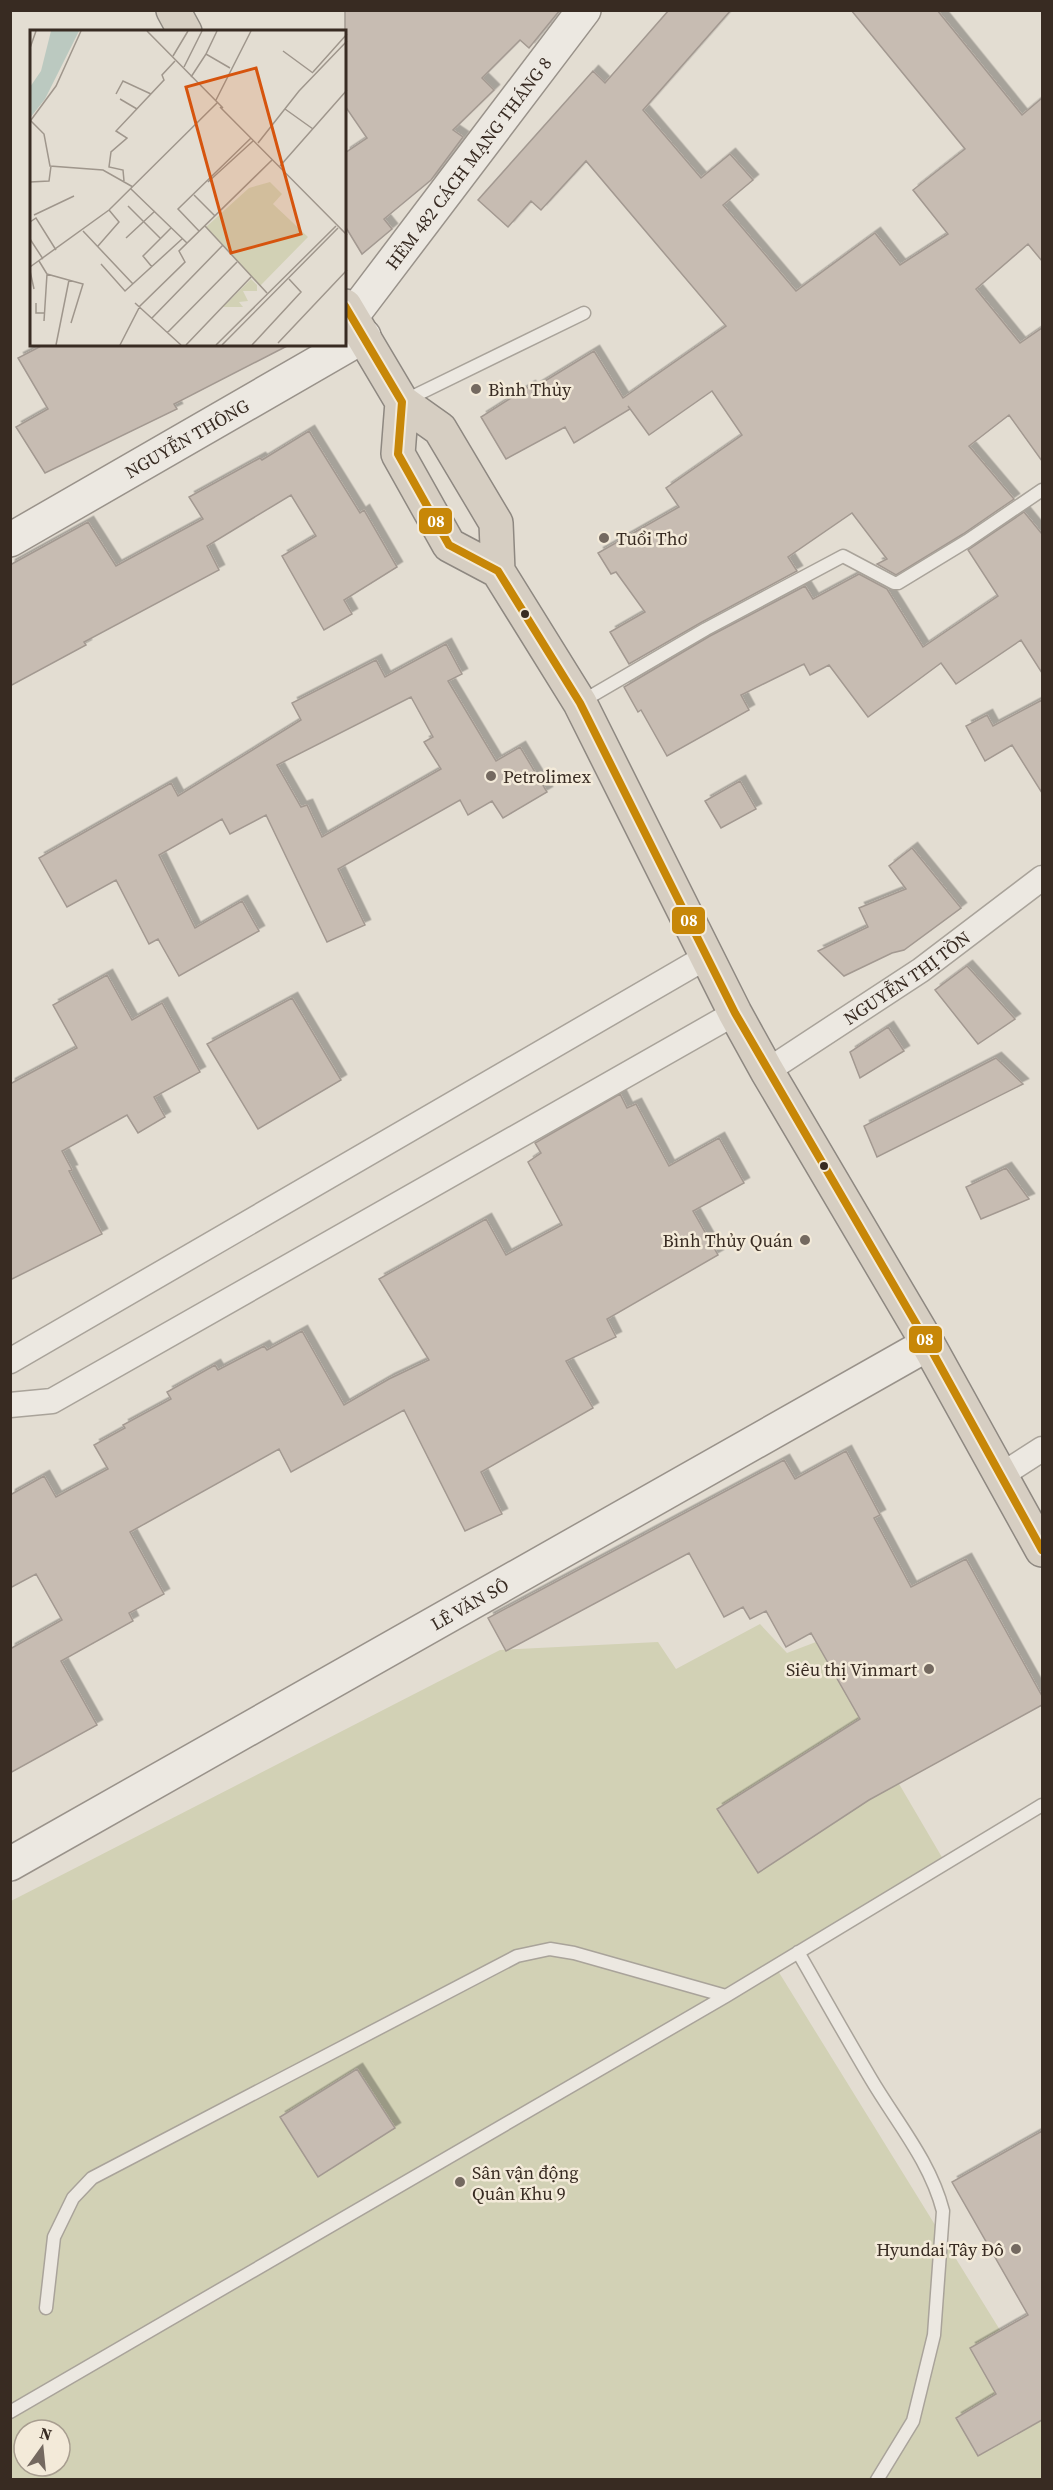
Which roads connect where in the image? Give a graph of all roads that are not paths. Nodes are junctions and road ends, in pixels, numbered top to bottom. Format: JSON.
{"nodes":[{"id":1,"x":173,"y":10,"type":"edge"},
{"id":2,"x":584,"y":10,"type":"edge"},
{"id":3,"x":184,"y":30,"type":"edge"},
{"id":4,"x":584,"y":313,"type":"dead end"},
{"id":5,"x":354,"y":319,"type":"edge"},
{"id":6,"x":312,"y":346,"type":"edge"},
{"id":7,"x":402,"y":402,"type":"junction"},
{"id":8,"x":1042,"y":490,"type":"edge"},
{"id":9,"x":10,"y":540,"type":"edge"},
{"id":10,"x":498,"y":571,"type":"junction"},
{"id":11,"x":580,"y":703,"type":"junction"},
{"id":12,"x":1042,"y":878,"type":"edge"},
{"id":13,"x":708,"y":956,"type":"junction"},
{"id":14,"x":735,"y":1013,"type":"junction"},
{"id":15,"x":767,"y":1071,"type":"junction"},
{"id":16,"x":928,"y":1344,"type":"junction"},
{"id":17,"x":10,"y":1361,"type":"edge"},
{"id":18,"x":10,"y":1405,"type":"edge"},
{"id":19,"x":1042,"y":1449,"type":"edge"},
{"id":20,"x":1000,"y":1476,"type":"junction"},
{"id":21,"x":1042,"y":1550,"type":"edge"},
{"id":22,"x":1042,"y":1805,"type":"edge"},
{"id":23,"x":10,"y":1864,"type":"edge"},
{"id":24,"x":798,"y":1952,"type":"junction"},
{"id":25,"x":726,"y":1996,"type":"junction"},
{"id":26,"x":46,"y":2308,"type":"dead end"},
{"id":27,"x":10,"y":2412,"type":"edge"},
{"id":28,"x":877,"y":2480,"type":"edge"}],
"edges":[{"from":1,"to":3,"type":"highway"},
{"from":2,"to":5,"type":"street","name":"HẺM 482 CÁCH MẠNG THÁNG 8"},
{"from":4,"to":7,"type":"lane"},
{"from":5,"to":7,"type":"highway"},
{"from":6,"to":9,"type":"street","name":"NGUYỄN THÔNG"},
{"from":7,"to":10,"type":"highway"},
{"from":7,"to":10,"type":"highway"},
{"from":8,"to":11,"type":"lane"},
{"from":10,"to":11,"type":"highway"},
{"from":11,"to":13,"type":"highway"},
{"from":12,"to":15,"type":"street","name":"NGUYỄN THỊ TỒN"},
{"from":13,"to":14,"type":"highway"},
{"from":13,"to":17,"type":"street"},
{"from":14,"to":15,"type":"highway"},
{"from":14,"to":18,"type":"street"},
{"from":15,"to":16,"type":"highway"},
{"from":16,"to":20,"type":"highway"},
{"from":16,"to":23,"type":"street","name":"LÊ VĂN SÔ"},
{"from":19,"to":20,"type":"street"},
{"from":20,"to":21,"type":"highway"},
{"from":22,"to":24,"type":"lane"},
{"from":24,"to":25,"type":"lane"},
{"from":24,"to":28,"type":"lane"},
{"from":25,"to":26,"type":"lane"},
{"from":25,"to":27,"type":"lane"}]}
